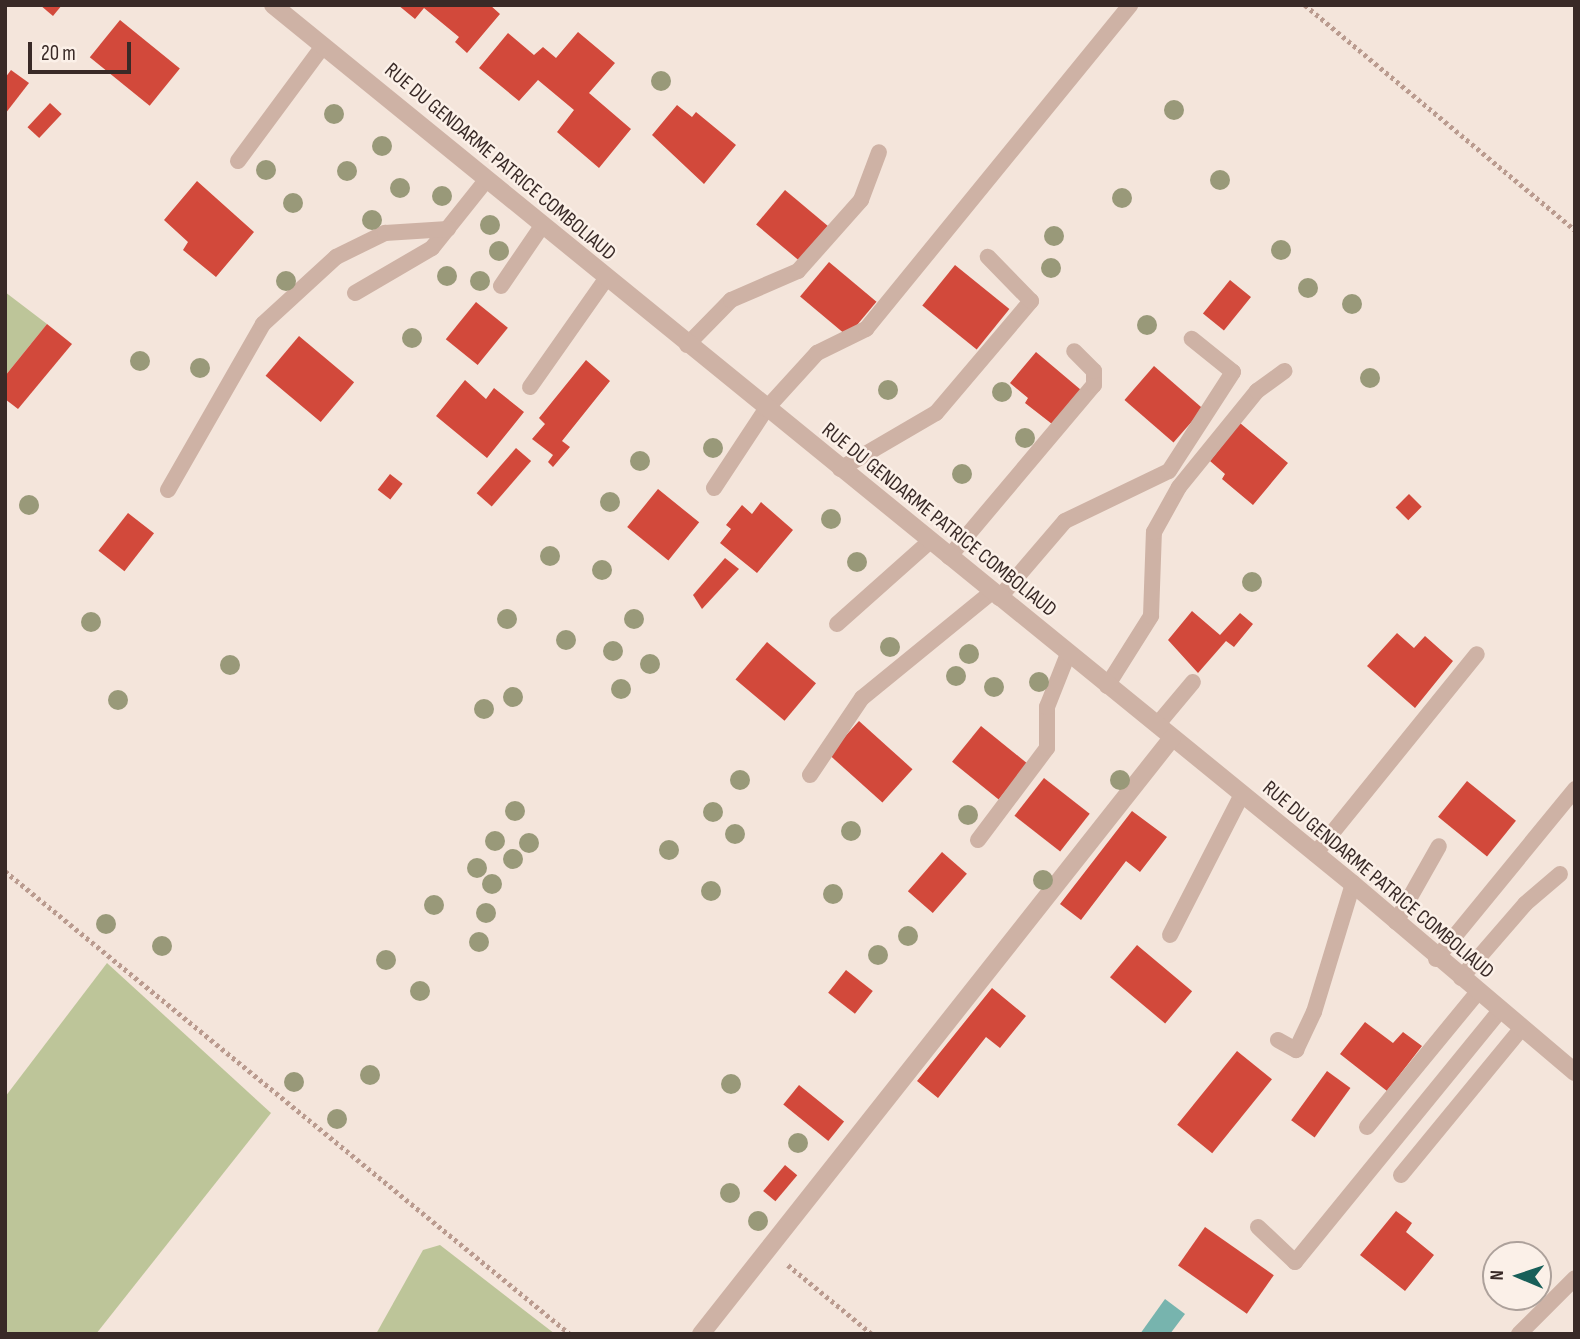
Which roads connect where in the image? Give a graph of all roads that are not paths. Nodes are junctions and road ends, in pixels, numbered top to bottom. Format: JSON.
{"nodes":[{"id":1,"x":273,"y":5,"type":"edge"},
{"id":2,"x":1130,"y":5,"type":"edge"},
{"id":3,"x":323,"y":46,"type":"junction"},
{"id":4,"x":879,"y":152,"type":"dead end"},
{"id":5,"x":238,"y":161,"type":"dead end"},
{"id":6,"x":487,"y":179,"type":"junction"},
{"id":7,"x":542,"y":226,"type":"junction"},
{"id":8,"x":448,"y":229,"type":"junction"},
{"id":9,"x":988,"y":257,"type":"dead end"},
{"id":10,"x":606,"y":279,"type":"junction"},
{"id":11,"x":501,"y":286,"type":"dead end"},
{"id":12,"x":355,"y":293,"type":"dead end"},
{"id":13,"x":1192,"y":339,"type":"dead end"},
{"id":14,"x":687,"y":345,"type":"junction"},
{"id":15,"x":1074,"y":351,"type":"dead end"},
{"id":16,"x":1285,"y":371,"type":"dead end"},
{"id":17,"x":530,"y":387,"type":"dead end"},
{"id":18,"x":766,"y":409,"type":"junction"},
{"id":19,"x":840,"y":469,"type":"junction"},
{"id":20,"x":714,"y":488,"type":"dead end"},
{"id":21,"x":168,"y":490,"type":"dead end"},
{"id":22,"x":929,"y":542,"type":"junction"},
{"id":23,"x":948,"y":557,"type":"junction"},
{"id":24,"x":995,"y":595,"type":"junction"},
{"id":25,"x":837,"y":624,"type":"dead end"},
{"id":26,"x":1068,"y":653,"type":"junction"},
{"id":27,"x":1477,"y":654,"type":"dead end"},
{"id":28,"x":1193,"y":682,"type":"dead end"},
{"id":29,"x":1107,"y":686,"type":"junction"},
{"id":30,"x":1157,"y":725,"type":"junction"},
{"id":31,"x":1172,"y":738,"type":"junction"},
{"id":32,"x":810,"y":775,"type":"dead end"},
{"id":33,"x":1575,"y":789,"type":"edge"},
{"id":34,"x":1242,"y":794,"type":"junction"},
{"id":35,"x":978,"y":840,"type":"dead end"},
{"id":36,"x":1439,"y":846,"type":"dead end"},
{"id":37,"x":1315,"y":853,"type":"junction"},
{"id":38,"x":1560,"y":874,"type":"dead end"},
{"id":39,"x":1353,"y":884,"type":"junction"},
{"id":40,"x":1396,"y":922,"type":"junction"},
{"id":41,"x":1170,"y":935,"type":"dead end"},
{"id":42,"x":1436,"y":959,"type":"junction"},
{"id":43,"x":1461,"y":978,"type":"junction"},
{"id":44,"x":1477,"y":993,"type":"junction"},
{"id":45,"x":1500,"y":1011,"type":"junction"},
{"id":46,"x":1521,"y":1029,"type":"junction"},
{"id":47,"x":1278,"y":1040,"type":"dead end"},
{"id":48,"x":1575,"y":1071,"type":"edge"},
{"id":49,"x":1367,"y":1126,"type":"dead end"},
{"id":50,"x":1401,"y":1175,"type":"dead end"},
{"id":51,"x":1258,"y":1227,"type":"dead end"},
{"id":52,"x":1575,"y":1278,"type":"edge"},
{"id":53,"x":701,"y":1334,"type":"edge"},
{"id":54,"x":1519,"y":1334,"type":"edge"}],
"edges":[{"from":1,"to":3,"type":"street","name":"RUE DU GENDARME PATRICE COMBOLIAUD"},
{"from":2,"to":18,"type":"lane"},
{"from":3,"to":5,"type":"lane"},
{"from":3,"to":6,"type":"street","name":"RUE DU GENDARME PATRICE COMBOLIAUD"},
{"from":4,"to":14,"type":"lane"},
{"from":6,"to":7,"type":"street","name":"RUE DU GENDARME PATRICE COMBOLIAUD"},
{"from":6,"to":8,"type":"lane"},
{"from":7,"to":10,"type":"street","name":"RUE DU GENDARME PATRICE COMBOLIAUD"},
{"from":7,"to":11,"type":"lane"},
{"from":8,"to":12,"type":"lane"},
{"from":8,"to":21,"type":"lane"},
{"from":9,"to":19,"type":"lane"},
{"from":10,"to":14,"type":"street","name":"RUE DU GENDARME PATRICE COMBOLIAUD"},
{"from":10,"to":17,"type":"lane"},
{"from":13,"to":24,"type":"lane"},
{"from":14,"to":18,"type":"street","name":"RUE DU GENDARME PATRICE COMBOLIAUD"},
{"from":15,"to":23,"type":"lane"},
{"from":16,"to":29,"type":"lane"},
{"from":18,"to":19,"type":"street","name":"RUE DU GENDARME PATRICE COMBOLIAUD"},
{"from":18,"to":20,"type":"lane"},
{"from":19,"to":22,"type":"street","name":"RUE DU GENDARME PATRICE COMBOLIAUD"},
{"from":22,"to":23,"type":"street","name":"RUE DU GENDARME PATRICE COMBOLIAUD"},
{"from":22,"to":25,"type":"lane"},
{"from":23,"to":24,"type":"street","name":"RUE DU GENDARME PATRICE COMBOLIAUD"},
{"from":24,"to":26,"type":"street","name":"RUE DU GENDARME PATRICE COMBOLIAUD"},
{"from":24,"to":32,"type":"lane"},
{"from":26,"to":29,"type":"street","name":"RUE DU GENDARME PATRICE COMBOLIAUD"},
{"from":26,"to":35,"type":"lane"},
{"from":27,"to":37,"type":"lane"},
{"from":28,"to":30,"type":"lane"},
{"from":29,"to":30,"type":"street","name":"RUE DU GENDARME PATRICE COMBOLIAUD"},
{"from":30,"to":31,"type":"street","name":"RUE DU GENDARME PATRICE COMBOLIAUD"},
{"from":31,"to":34,"type":"street","name":"RUE DU GENDARME PATRICE COMBOLIAUD"},
{"from":31,"to":53,"type":"street"},
{"from":33,"to":42,"type":"lane"},
{"from":34,"to":37,"type":"street","name":"RUE DU GENDARME PATRICE COMBOLIAUD"},
{"from":34,"to":41,"type":"lane"},
{"from":36,"to":40,"type":"lane"},
{"from":37,"to":39,"type":"street","name":"RUE DU GENDARME PATRICE COMBOLIAUD"},
{"from":38,"to":43,"type":"lane"},
{"from":39,"to":40,"type":"street","name":"RUE DU GENDARME PATRICE COMBOLIAUD"},
{"from":39,"to":47,"type":"lane"},
{"from":40,"to":42,"type":"street","name":"RUE DU GENDARME PATRICE COMBOLIAUD"},
{"from":42,"to":43,"type":"street","name":"RUE DU GENDARME PATRICE COMBOLIAUD"},
{"from":43,"to":44,"type":"street","name":"RUE DU GENDARME PATRICE COMBOLIAUD"},
{"from":44,"to":45,"type":"street","name":"RUE DU GENDARME PATRICE COMBOLIAUD"},
{"from":44,"to":49,"type":"lane"},
{"from":45,"to":46,"type":"street","name":"RUE DU GENDARME PATRICE COMBOLIAUD"},
{"from":45,"to":51,"type":"lane"},
{"from":46,"to":48,"type":"street","name":"RUE DU GENDARME PATRICE COMBOLIAUD"},
{"from":46,"to":50,"type":"lane"},
{"from":52,"to":54,"type":"lane"}]}
